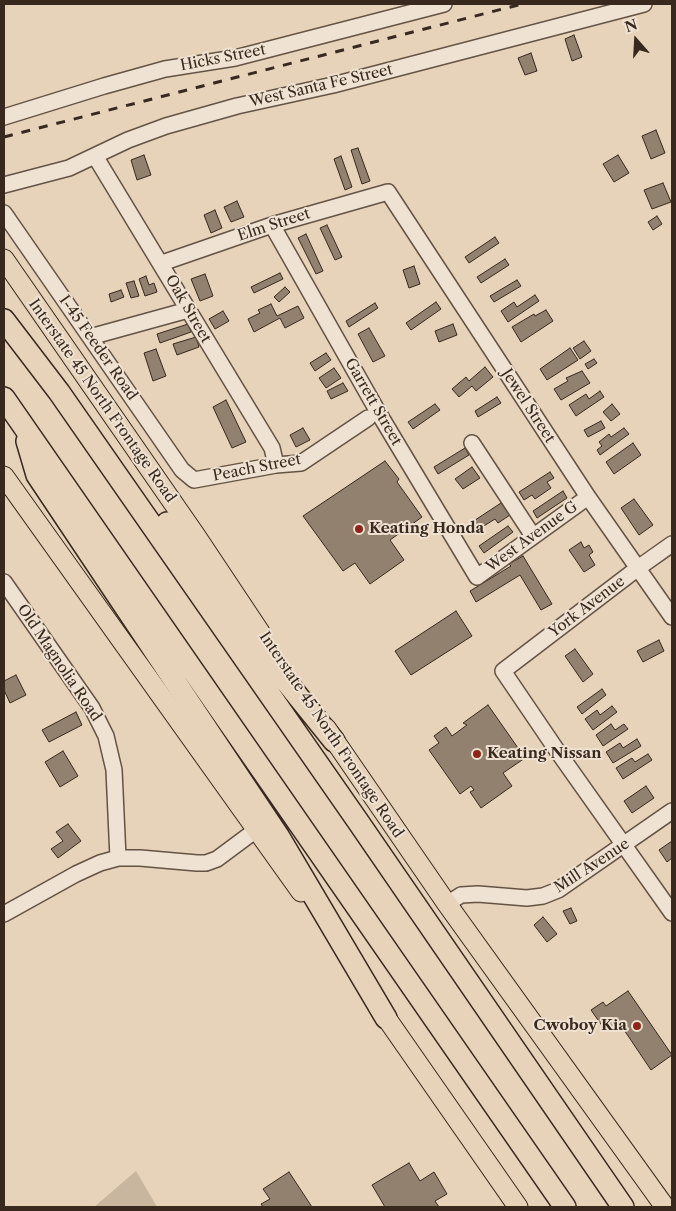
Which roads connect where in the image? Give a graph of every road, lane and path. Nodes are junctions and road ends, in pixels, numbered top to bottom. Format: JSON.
{"nodes":[{"id":1,"x":444,"y":4,"type":"edge"},
{"id":2,"x":644,"y":4,"type":"edge"},
{"id":3,"x":4,"y":117,"type":"edge"},
{"id":4,"x":95,"y":156,"type":"junction"},
{"id":5,"x":4,"y":185,"type":"edge"},
{"id":6,"x":388,"y":192,"type":"joint"},
{"id":7,"x":4,"y":213,"type":"edge"},
{"id":8,"x":272,"y":225,"type":"junction"},
{"id":9,"x":4,"y":259,"type":"edge"},
{"id":10,"x":162,"y":264,"type":"junction"},
{"id":11,"x":188,"y":310,"type":"junction"},
{"id":12,"x":4,"y":320,"type":"edge"},
{"id":13,"x":90,"y":337,"type":"junction"},
{"id":14,"x":59,"y":392,"type":"junction"},
{"id":15,"x":4,"y":398,"type":"edge"},
{"id":16,"x":368,"y":418,"type":"dead end"},
{"id":17,"x":21,"y":422,"type":"junction"},
{"id":18,"x":472,"y":443,"type":"dead end"},
{"id":19,"x":276,"y":466,"type":"junction"},
{"id":20,"x":4,"y":476,"type":"edge"},
{"id":21,"x":194,"y":480,"type":"joint"},
{"id":22,"x":588,"y":497,"type":"junction"},
{"id":23,"x":533,"y":536,"type":"junction"},
{"id":24,"x":672,"y":544,"type":"edge"},
{"id":25,"x":638,"y":568,"type":"junction"},
{"id":26,"x":477,"y":576,"type":"joint"},
{"id":27,"x":4,"y":582,"type":"edge"},
{"id":28,"x":672,"y":617,"type":"edge"},
{"id":29,"x":334,"y":741,"type":"junction"},
{"id":30,"x":672,"y":811,"type":"edge"},
{"id":31,"x":256,"y":830,"type":"junction"},
{"id":32,"x":624,"y":846,"type":"junction"},
{"id":33,"x":118,"y":858,"type":"junction"},
{"id":34,"x":447,"y":904,"type":"junction"},
{"id":35,"x":672,"y":913,"type":"edge"},
{"id":36,"x":4,"y":914,"type":"edge"},
{"id":37,"x":386,"y":1018,"type":"junction"},
{"id":38,"x":518,"y":1207,"type":"edge"},
{"id":39,"x":565,"y":1207,"type":"edge"},
{"id":40,"x":623,"y":1207,"type":"edge"},
{"id":41,"x":665,"y":1207,"type":"edge"}],
"edges":[{"from":1,"to":3,"type":"street","name":"Hicks Street"},
{"from":2,"to":4,"type":"street","name":"West Santa Fe Street"},
{"from":4,"to":5,"type":"street","name":"West Santa Fe Street"},
{"from":4,"to":10,"type":"street","name":"Oak Street"},
{"from":6,"to":8,"type":"street","name":"Elm Street"},
{"from":6,"to":22,"type":"street","name":"Jewel Street"},
{"from":7,"to":13,"type":"street","name":"I-45 Feeder Road"},
{"from":8,"to":10,"type":"street","name":"Elm Street"},
{"from":8,"to":26,"type":"street","name":"Garrett Street"},
{"from":9,"to":29,"type":"main road","name":"Interstate 45 North Frontage Road"},
{"from":10,"to":11,"type":"street","name":"Oak Street"},
{"from":11,"to":13,"type":"street"},
{"from":11,"to":19,"type":"street","name":"Oak Street"},
{"from":12,"to":14,"type":"highway"},
{"from":13,"to":21,"type":"street","name":"I-45 Feeder Road"},
{"from":14,"to":29,"type":"highway"},
{"from":14,"to":40,"type":"highway"},
{"from":15,"to":17,"type":"highway"},
{"from":16,"to":19,"type":"street","name":"Peach Street"},
{"from":17,"to":37,"type":"highway"},
{"from":17,"to":39,"type":"highway"},
{"from":18,"to":23,"type":"street"},
{"from":19,"to":21,"type":"street","name":"Peach Street"},
{"from":20,"to":31,"type":"main road"},
{"from":22,"to":23,"type":"street","name":"West Avenue G"},
{"from":22,"to":25,"type":"street","name":"Jewel Street"},
{"from":23,"to":26,"type":"street","name":"West Avenue G"},
{"from":24,"to":25,"type":"street","name":"York Avenue"},
{"from":25,"to":28,"type":"street","name":"Jewel Street"},
{"from":25,"to":32,"type":"street","name":"York Avenue"},
{"from":27,"to":33,"type":"street","name":"Old Magnolia Road"},
{"from":29,"to":34,"type":"main road","name":"Interstate 45 North Frontage Road"},
{"from":30,"to":32,"type":"street","name":"Mill Avenue"},
{"from":31,"to":33,"type":"street"},
{"from":31,"to":37,"type":"main road"},
{"from":32,"to":34,"type":"street","name":"Mill Avenue"},
{"from":32,"to":35,"type":"street"},
{"from":33,"to":36,"type":"street"},
{"from":34,"to":41,"type":"main road","name":"Interstate 45 North Frontage Road"},
{"from":37,"to":38,"type":"main road"}]}
